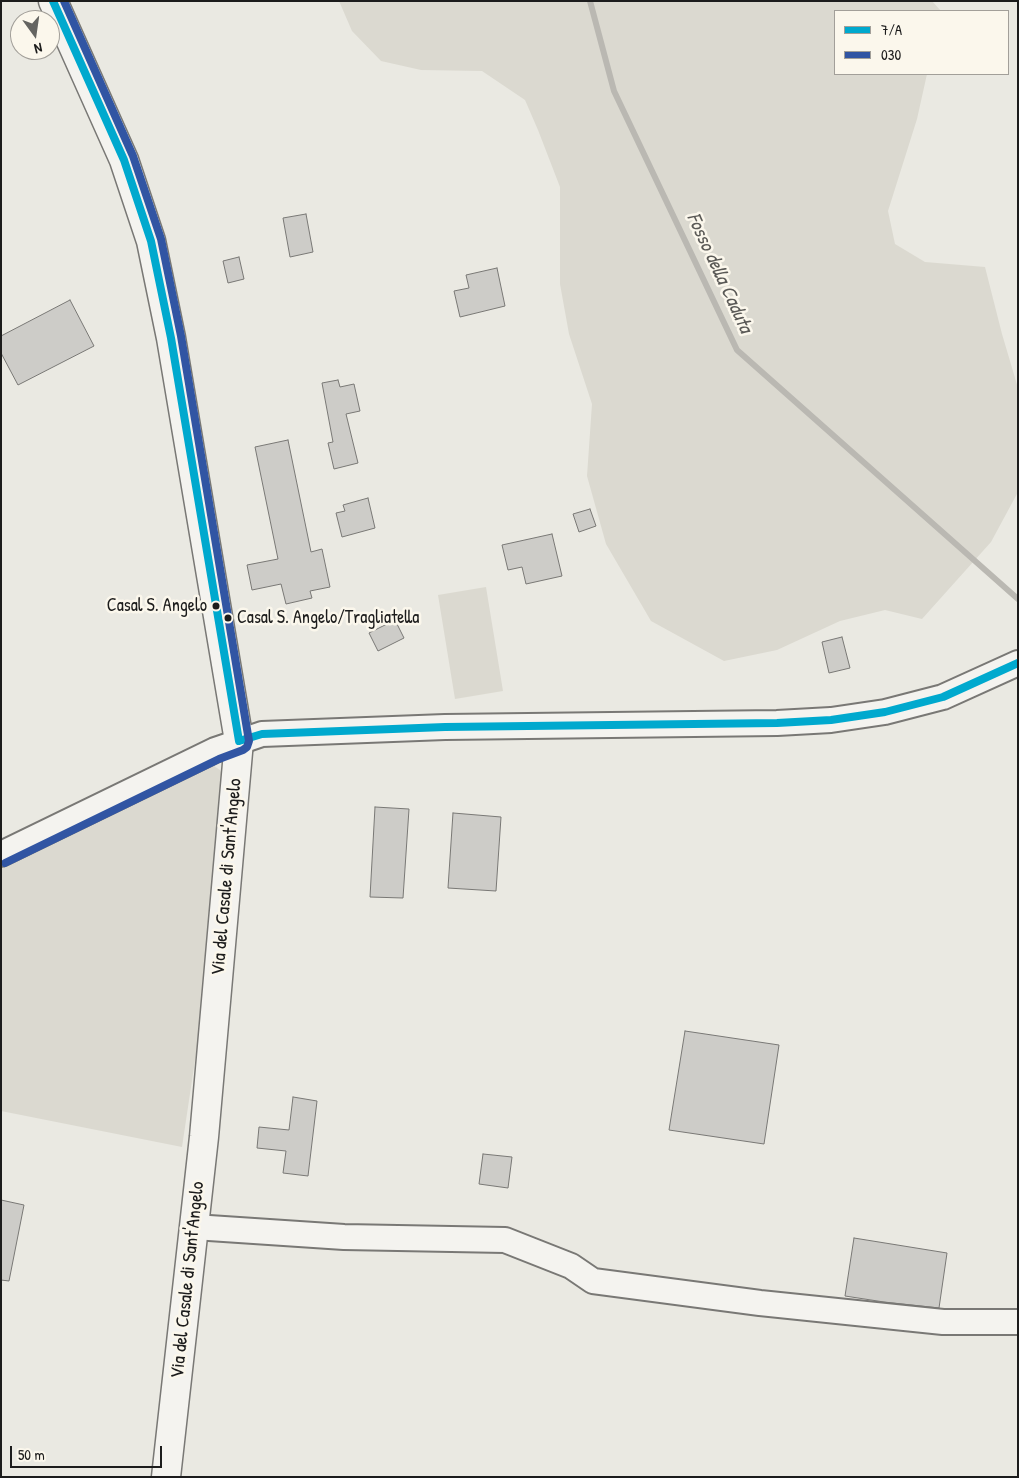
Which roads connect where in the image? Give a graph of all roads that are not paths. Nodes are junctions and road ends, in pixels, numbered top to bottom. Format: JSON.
{"nodes":[{"id":1,"x":53,"y":1,"type":"edge"},
{"id":2,"x":1018,"y":663,"type":"edge"},
{"id":3,"x":239,"y":741,"type":"junction"},
{"id":4,"x":1,"y":854,"type":"edge"},
{"id":5,"x":194,"y":1227,"type":"junction"},
{"id":6,"x":1018,"y":1322,"type":"edge"},
{"id":7,"x":166,"y":1477,"type":"edge"}],
"edges":[{"from":1,"to":3,"type":"main road","name":"Via del Casale di Sant'Angelo"},
{"from":2,"to":3,"type":"street"},
{"from":3,"to":4,"type":"street"},
{"from":3,"to":5,"type":"main road","name":"Via del Casale di Sant'Angelo"},
{"from":5,"to":6,"type":"street"},
{"from":5,"to":7,"type":"main road","name":"Via del Casale di Sant'Angelo"}]}
